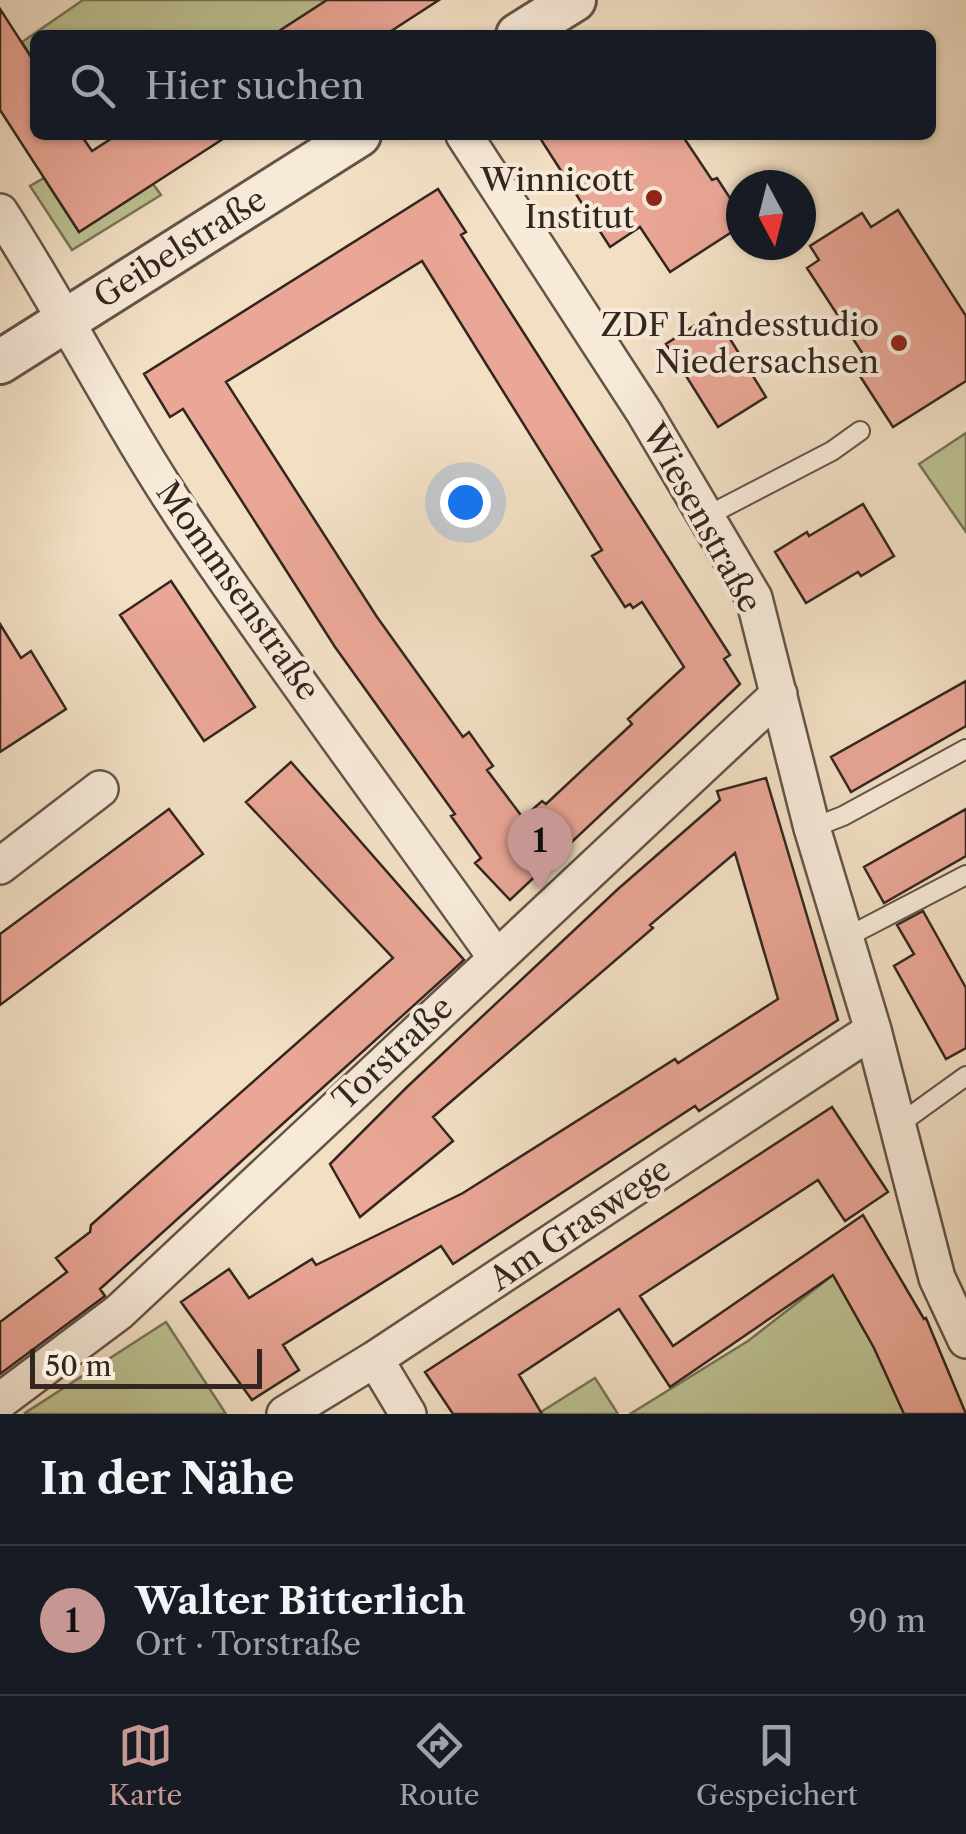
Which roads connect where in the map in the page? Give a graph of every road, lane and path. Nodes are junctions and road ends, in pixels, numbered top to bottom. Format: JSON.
{"nodes":[{"id":1,"x":574,"y":0,"type":"edge"},
{"id":2,"x":526,"y":30,"type":"edge"},
{"id":3,"x":352,"y":140,"type":"edge"},
{"id":4,"x":467,"y":140,"type":"edge"},
{"id":5,"x":0,"y":212,"type":"edge"},
{"id":6,"x":66,"y":320,"type":"junction"},
{"id":7,"x":0,"y":362,"type":"edge"},
{"id":8,"x":860,"y":431,"type":"dead end"},
{"id":9,"x":707,"y":516,"type":"junction"},
{"id":10,"x":778,"y":694,"type":"junction"},
{"id":11,"x":966,"y":749,"type":"edge"},
{"id":12,"x":100,"y":789,"type":"dead end"},
{"id":13,"x":812,"y":828,"type":"junction"},
{"id":14,"x":0,"y":866,"type":"edge"},
{"id":15,"x":966,"y":875,"type":"edge"},
{"id":16,"x":844,"y":938,"type":"junction"},
{"id":17,"x":495,"y":956,"type":"junction"},
{"id":18,"x":873,"y":1030,"type":"junction"},
{"id":19,"x":966,"y":1076,"type":"edge"},
{"id":20,"x":898,"y":1125,"type":"junction"},
{"id":21,"x":966,"y":1340,"type":"edge"},
{"id":22,"x":375,"y":1360,"type":"junction"},
{"id":23,"x":0,"y":1402,"type":"edge"},
{"id":24,"x":285,"y":1414,"type":"edge"},
{"id":25,"x":408,"y":1414,"type":"edge"}],
"edges":[{"from":1,"to":2,"type":"street"},
{"from":3,"to":6,"type":"street","name":"Geibelstraße"},
{"from":4,"to":9,"type":"street","name":"Wiesenstraße"},
{"from":5,"to":6,"type":"street","name":"Mommsenstraße"},
{"from":6,"to":7,"type":"street","name":"Geibelstraße"},
{"from":6,"to":17,"type":"street","name":"Mommsenstraße"},
{"from":8,"to":9,"type":"lane"},
{"from":9,"to":10,"type":"street","name":"Wiesenstraße"},
{"from":10,"to":13,"type":"street","name":"Wiesenstraße"},
{"from":10,"to":17,"type":"street","name":"Torstraße"},
{"from":11,"to":13,"type":"lane"},
{"from":12,"to":14,"type":"street"},
{"from":13,"to":16,"type":"street","name":"Wiesenstraße"},
{"from":15,"to":16,"type":"lane"},
{"from":16,"to":18,"type":"street","name":"Wiesenstraße"},
{"from":17,"to":23,"type":"street","name":"Torstraße"},
{"from":18,"to":20,"type":"street","name":"Wiesenstraße"},
{"from":18,"to":22,"type":"street","name":"Am Graswege"},
{"from":19,"to":20,"type":"lane"},
{"from":20,"to":21,"type":"street","name":"Wiesenstraße"},
{"from":22,"to":24,"type":"street","name":"Am Graswege"},
{"from":22,"to":25,"type":"street"}]}
